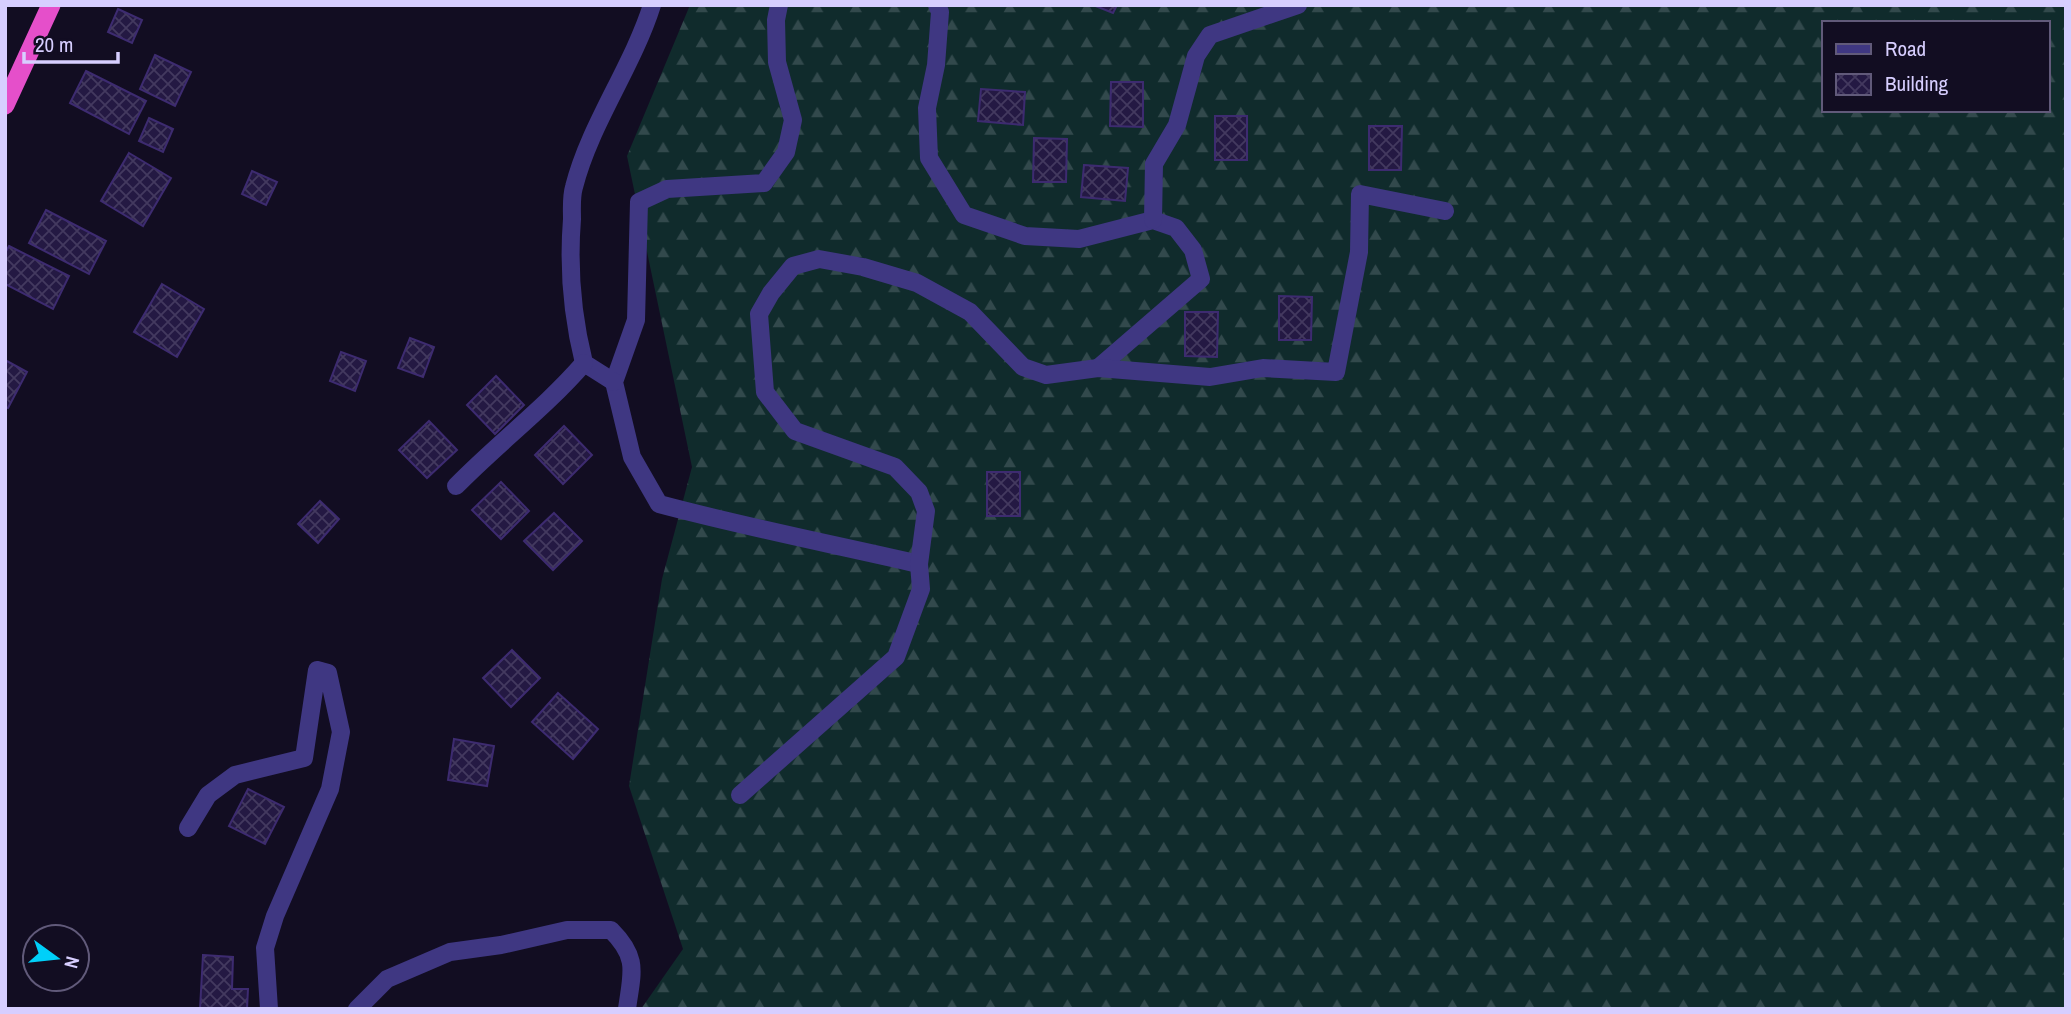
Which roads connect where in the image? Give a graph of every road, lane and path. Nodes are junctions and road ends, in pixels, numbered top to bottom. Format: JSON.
{"nodes":[{"id":1,"x":51,"y":5,"type":"edge"},
{"id":2,"x":652,"y":5,"type":"edge"},
{"id":3,"x":779,"y":5,"type":"edge"},
{"id":4,"x":937,"y":5,"type":"edge"},
{"id":5,"x":1298,"y":5,"type":"edge"},
{"id":6,"x":5,"y":105,"type":"edge"},
{"id":7,"x":1445,"y":211,"type":"dead end"},
{"id":8,"x":1153,"y":220,"type":"junction"},
{"id":9,"x":584,"y":363,"type":"junction"},
{"id":10,"x":1098,"y":368,"type":"junction"},
{"id":11,"x":614,"y":382,"type":"junction"},
{"id":12,"x":456,"y":486,"type":"dead end"},
{"id":13,"x":919,"y":564,"type":"junction"},
{"id":14,"x":740,"y":795,"type":"dead end"},
{"id":15,"x":188,"y":828,"type":"dead end"},
{"id":16,"x":269,"y":1009,"type":"edge"},
{"id":17,"x":357,"y":1009,"type":"edge"},
{"id":18,"x":627,"y":1009,"type":"edge"}],
"edges":[{"from":1,"to":6,"type":"highway"},
{"from":2,"to":9,"type":"street"},
{"from":3,"to":11,"type":"street"},
{"from":4,"to":8,"type":"street"},
{"from":5,"to":8,"type":"street"},
{"from":7,"to":10,"type":"street"},
{"from":8,"to":10,"type":"street"},
{"from":9,"to":11,"type":"street"},
{"from":9,"to":12,"type":"street"},
{"from":10,"to":13,"type":"street"},
{"from":11,"to":13,"type":"street"},
{"from":13,"to":14,"type":"street"},
{"from":15,"to":16,"type":"street"},
{"from":17,"to":18,"type":"street"}]}
